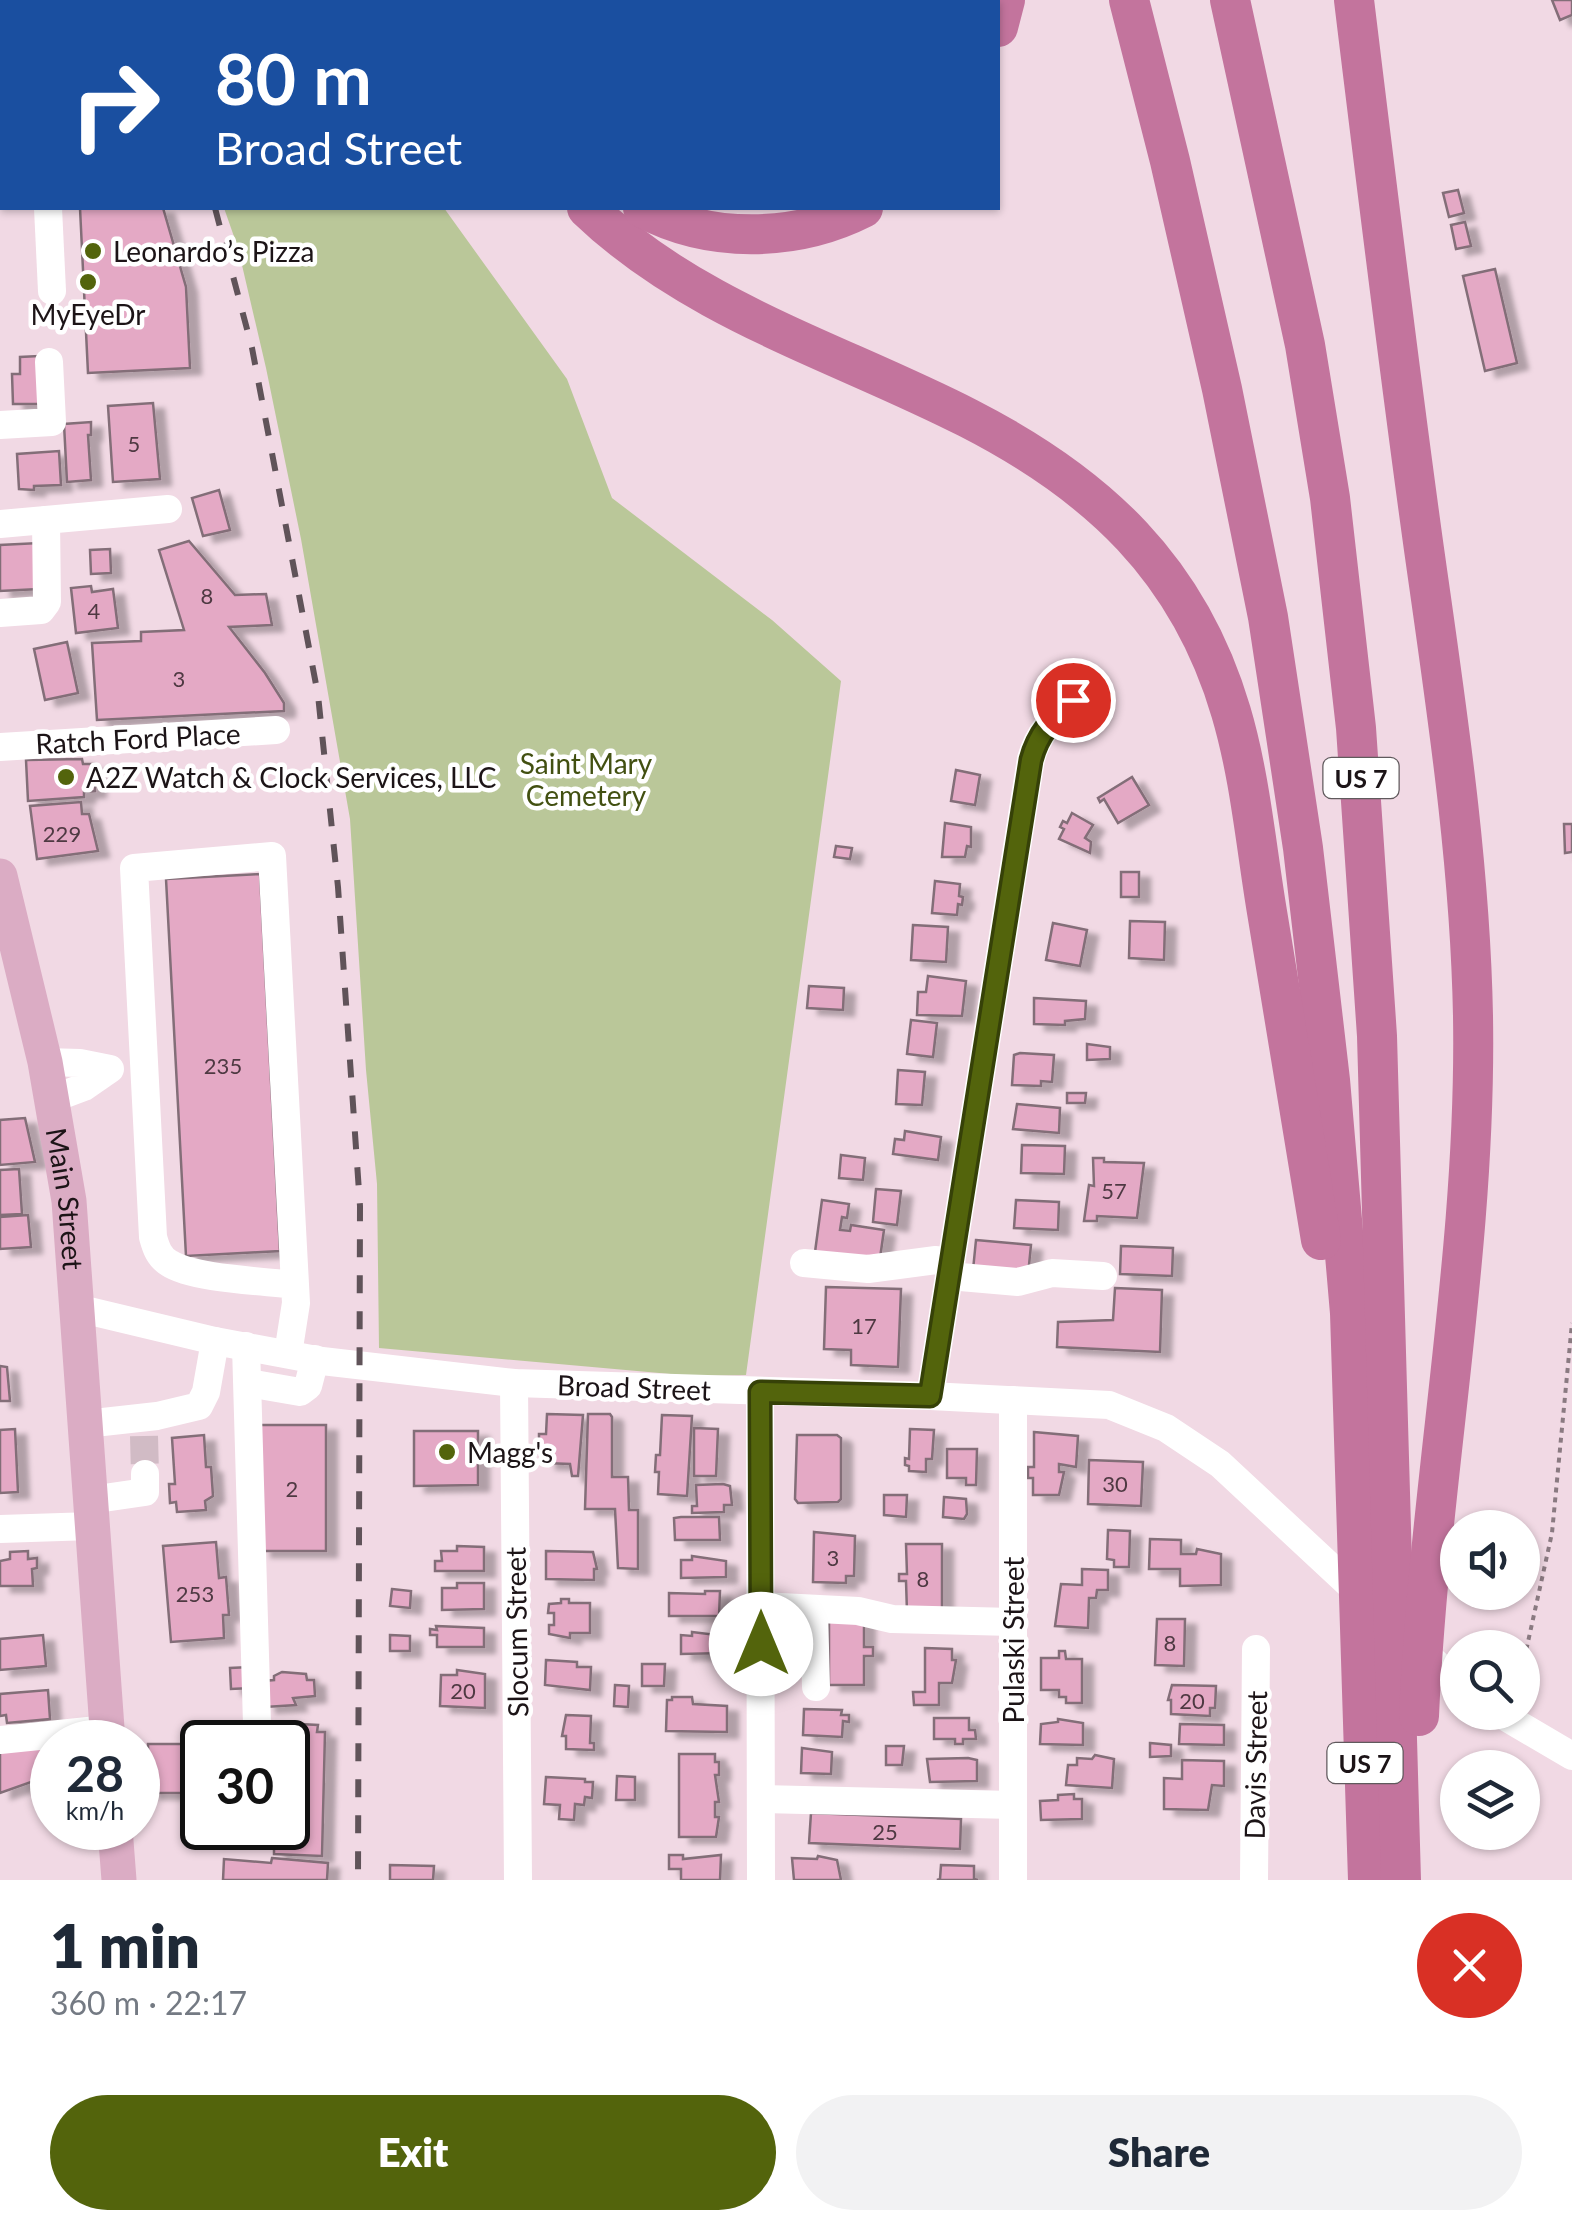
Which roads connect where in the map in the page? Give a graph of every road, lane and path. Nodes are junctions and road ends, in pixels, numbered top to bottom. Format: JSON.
{"nodes":[{"id":1,"x":1129,"y":0,"type":"edge"},
{"id":2,"x":1230,"y":0,"type":"edge"},
{"id":3,"x":1354,"y":0,"type":"edge"},
{"id":4,"x":48,"y":210,"type":"edge"},
{"id":5,"x":589,"y":210,"type":"edge"},
{"id":6,"x":648,"y":210,"type":"edge"},
{"id":7,"x":859,"y":210,"type":"edge"},
{"id":8,"x":52,"y":291,"type":"dead end"},
{"id":9,"x":50,"y":362,"type":"dead end"},
{"id":10,"x":0,"y":425,"type":"edge"},
{"id":11,"x":168,"y":509,"type":"dead end"},
{"id":12,"x":46,"y":520,"type":"junction"},
{"id":13,"x":0,"y":524,"type":"edge"},
{"id":14,"x":0,"y":613,"type":"edge"},
{"id":15,"x":1073,"y":700,"type":"dead end"},
{"id":16,"x":276,"y":730,"type":"dead end"},
{"id":17,"x":0,"y":746,"type":"edge"},
{"id":18,"x":0,"y":876,"type":"edge"},
{"id":19,"x":45,"y":1062,"type":"junction"},
{"id":20,"x":145,"y":1066,"type":"junction"},
{"id":21,"x":110,"y":1069,"type":"junction"},
{"id":22,"x":52,"y":1099,"type":"junction"},
{"id":23,"x":804,"y":1264,"type":"dead end"},
{"id":24,"x":951,"y":1270,"type":"junction"},
{"id":25,"x":1103,"y":1276,"type":"dead end"},
{"id":26,"x":295,"y":1286,"type":"junction"},
{"id":27,"x":77,"y":1308,"type":"junction"},
{"id":28,"x":1572,"y":1323,"type":"edge"},
{"id":29,"x":214,"y":1341,"type":"junction"},
{"id":30,"x":246,"y":1346,"type":"junction"},
{"id":31,"x":302,"y":1357,"type":"junction"},
{"id":32,"x":248,"y":1384,"type":"junction"},
{"id":33,"x":514,"y":1384,"type":"junction"},
{"id":34,"x":760,"y":1392,"type":"junction"},
{"id":35,"x":930,"y":1396,"type":"junction"},
{"id":36,"x":1013,"y":1400,"type":"junction"},
{"id":37,"x":86,"y":1424,"type":"junction"},
{"id":38,"x":145,"y":1474,"type":"dead end"},
{"id":39,"x":91,"y":1513,"type":"junction"},
{"id":40,"x":0,"y":1528,"type":"edge"},
{"id":41,"x":1353,"y":1529,"type":"junction"},
{"id":42,"x":760,"y":1606,"type":"junction"},
{"id":43,"x":814,"y":1608,"type":"junction"},
{"id":44,"x":1013,"y":1622,"type":"junction"},
{"id":45,"x":1531,"y":1630,"type":"edge"},
{"id":46,"x":1256,"y":1649,"type":"dead end"},
{"id":47,"x":1440,"y":1666,"type":"edge"},
{"id":48,"x":816,"y":1687,"type":"dead end"},
{"id":49,"x":1408,"y":1691,"type":"junction"},
{"id":50,"x":107,"y":1720,"type":"edge"},
{"id":51,"x":257,"y":1720,"type":"edge"},
{"id":52,"x":1527,"y":1730,"type":"edge"},
{"id":53,"x":30,"y":1739,"type":"edge"},
{"id":54,"x":0,"y":1740,"type":"edge"},
{"id":55,"x":1572,"y":1756,"type":"edge"},
{"id":56,"x":762,"y":1800,"type":"junction"},
{"id":57,"x":1013,"y":1806,"type":"junction"},
{"id":58,"x":117,"y":1850,"type":"edge"},
{"id":59,"x":119,"y":1880,"type":"edge"},
{"id":60,"x":518,"y":1880,"type":"edge"},
{"id":61,"x":762,"y":1880,"type":"edge"},
{"id":62,"x":1013,"y":1880,"type":"edge"},
{"id":63,"x":1254,"y":1880,"type":"edge"},
{"id":64,"x":1368,"y":1880,"type":"edge"},
{"id":65,"x":1402,"y":1880,"type":"edge"},
{"id":66,"x":1418,"y":1880,"type":"edge"}],
"edges":[{"from":1,"to":41,"type":"highway","number":"US 7"},
{"from":2,"to":49,"type":"highway","number":"US 7"},
{"from":3,"to":49,"type":"highway"},
{"from":4,"to":8,"type":"street"},
{"from":5,"to":41,"type":"highway"},
{"from":6,"to":7,"type":"highway"},
{"from":9,"to":10,"type":"street"},
{"from":11,"to":12,"type":"street"},
{"from":12,"to":13,"type":"street"},
{"from":12,"to":14,"type":"street"},
{"from":15,"to":24,"type":"street"},
{"from":16,"to":17,"type":"street","name":"Ratch Ford Place"},
{"from":18,"to":19,"type":"main road","name":"Main Street"},
{"from":19,"to":21,"type":"street"},
{"from":19,"to":22,"type":"main road","name":"Main Street"},
{"from":20,"to":21,"type":"street"},
{"from":20,"to":26,"type":"street"},
{"from":20,"to":26,"type":"street"},
{"from":21,"to":22,"type":"street"},
{"from":22,"to":27,"type":"main road","name":"Main Street"},
{"from":23,"to":24,"type":"street"},
{"from":24,"to":25,"type":"street"},
{"from":24,"to":35,"type":"street"},
{"from":26,"to":31,"type":"street"},
{"from":27,"to":29,"type":"street","name":"Broad Street"},
{"from":27,"to":37,"type":"main road","name":"Main Street"},
{"from":28,"to":45,"type":"path"},
{"from":29,"to":30,"type":"street","name":"Broad Street"},
{"from":29,"to":37,"type":"street"},
{"from":30,"to":31,"type":"street","name":"Broad Street"},
{"from":30,"to":32,"type":"street"},
{"from":31,"to":32,"type":"street"},
{"from":31,"to":33,"type":"street","name":"Broad Street"},
{"from":32,"to":51,"type":"street"},
{"from":33,"to":34,"type":"street","name":"Broad Street"},
{"from":33,"to":60,"type":"street","name":"Slocum Street"},
{"from":34,"to":35,"type":"street","name":"Broad Street"},
{"from":34,"to":42,"type":"street"},
{"from":35,"to":36,"type":"street","name":"Broad Street"},
{"from":36,"to":44,"type":"street","name":"Pulaski Street"},
{"from":36,"to":47,"type":"street","name":"Broad Street"},
{"from":37,"to":39,"type":"main road","name":"Main Street"},
{"from":38,"to":39,"type":"street"},
{"from":39,"to":40,"type":"street"},
{"from":39,"to":50,"type":"main road","name":"Main Street"},
{"from":41,"to":64,"type":"highway","number":"US 7"},
{"from":42,"to":43,"type":"street"},
{"from":42,"to":56,"type":"street"},
{"from":43,"to":44,"type":"street"},
{"from":43,"to":48,"type":"street"},
{"from":44,"to":57,"type":"street","name":"Pulaski Street"},
{"from":46,"to":63,"type":"street","name":"Davis Street"},
{"from":49,"to":65,"type":"highway","number":"US 7"},
{"from":49,"to":66,"type":"highway"},
{"from":52,"to":55,"type":"street"},
{"from":53,"to":54,"type":"street"},
{"from":56,"to":57,"type":"street"},
{"from":56,"to":61,"type":"street"},
{"from":57,"to":62,"type":"street","name":"Pulaski Street"},
{"from":58,"to":59,"type":"main road"}]}
